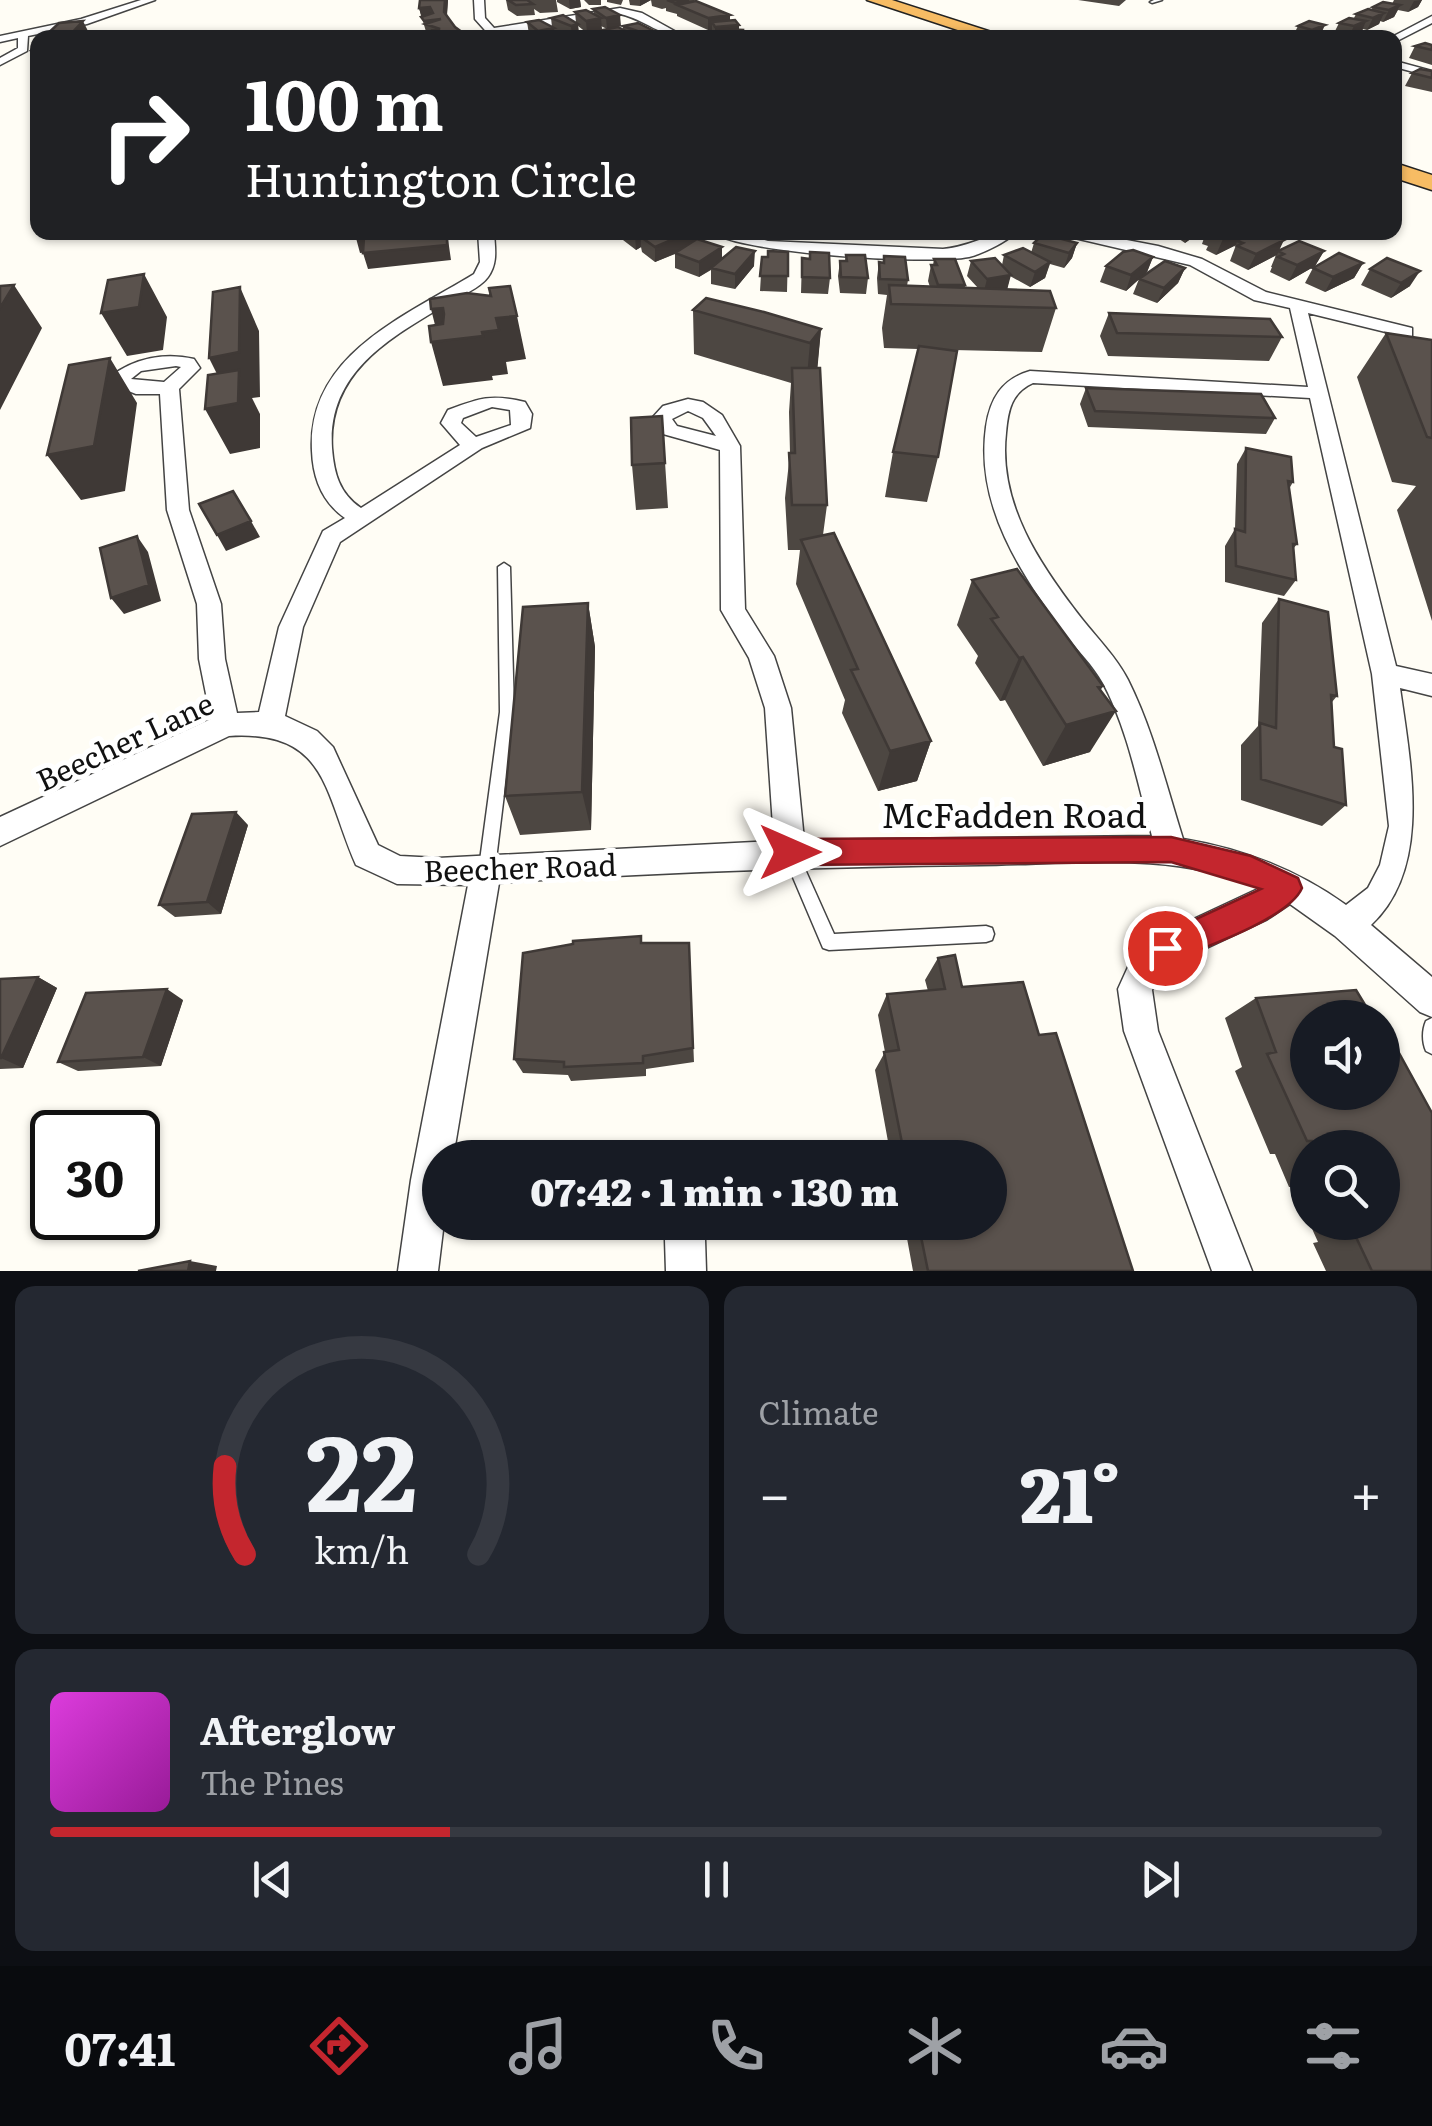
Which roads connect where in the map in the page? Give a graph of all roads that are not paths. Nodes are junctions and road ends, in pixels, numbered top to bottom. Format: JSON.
{"nodes":[{"id":1,"x":150,"y":0,"type":"edge"},
{"id":2,"x":479,"y":0,"type":"edge"},
{"id":3,"x":859,"y":0,"type":"edge"},
{"id":4,"x":874,"y":0,"type":"edge"},
{"id":5,"x":1430,"y":22,"type":"edge"},
{"id":6,"x":49,"y":30,"type":"edge"},
{"id":7,"x":491,"y":30,"type":"edge"},
{"id":8,"x":515,"y":30,"type":"edge"},
{"id":9,"x":667,"y":30,"type":"edge"},
{"id":10,"x":958,"y":30,"type":"edge"},
{"id":11,"x":975,"y":30,"type":"edge"},
{"id":12,"x":30,"y":34,"type":"edge"},
{"id":13,"x":1402,"y":35,"type":"edge"},
{"id":14,"x":23,"y":36,"type":"junction"},
{"id":15,"x":0,"y":40,"type":"edge"},
{"id":16,"x":0,"y":62,"type":"edge"},
{"id":17,"x":1402,"y":66,"type":"edge"},
{"id":18,"x":1432,"y":74,"type":"edge"},
{"id":19,"x":1402,"y":164,"type":"edge"},
{"id":20,"x":1402,"y":172,"type":"edge"},
{"id":21,"x":1432,"y":175,"type":"edge"},
{"id":22,"x":1432,"y":183,"type":"edge"},
{"id":23,"x":487,"y":240,"type":"edge"},
{"id":24,"x":746,"y":240,"type":"edge"},
{"id":25,"x":994,"y":240,"type":"edge"},
{"id":26,"x":1107,"y":240,"type":"edge"},
{"id":27,"x":1298,"y":306,"type":"junction"},
{"id":28,"x":1411,"y":335,"type":"edge"},
{"id":29,"x":169,"y":388,"type":"dead end"},
{"id":30,"x":1319,"y":394,"type":"junction"},
{"id":31,"x":476,"y":444,"type":"dead end"},
{"id":32,"x":730,"y":446,"type":"dead end"},
{"id":33,"x":358,"y":516,"type":"junction"},
{"id":34,"x":504,"y":567,"type":"dead end"},
{"id":35,"x":1385,"y":674,"type":"junction"},
{"id":36,"x":1432,"y":684,"type":"edge"},
{"id":37,"x":270,"y":722,"type":"junction"},
{"id":38,"x":226,"y":725,"type":"junction"},
{"id":39,"x":0,"y":832,"type":"edge"},
{"id":40,"x":1171,"y":849,"type":"junction"},
{"id":41,"x":790,"y":852,"type":"junction"},
{"id":42,"x":486,"y":870,"type":"junction"},
{"id":43,"x":1288,"y":888,"type":"junction"},
{"id":44,"x":1348,"y":924,"type":"junction"},
{"id":45,"x":986,"y":934,"type":"dead end"},
{"id":46,"x":1432,"y":1000,"type":"edge"},
{"id":47,"x":1432,"y":1027,"type":"edge"},
{"id":48,"x":1432,"y":1045,"type":"edge"},
{"id":49,"x":442,"y":1140,"type":"edge"},
{"id":50,"x":424,"y":1240,"type":"edge"},
{"id":51,"x":685,"y":1240,"type":"edge"},
{"id":52,"x":418,"y":1271,"type":"edge"},
{"id":53,"x":686,"y":1271,"type":"edge"},
{"id":54,"x":1232,"y":1271,"type":"edge"}],
"edges":[{"from":1,"to":6,"type":"street"},
{"from":2,"to":7,"type":"street"},
{"from":3,"to":10,"type":"highway"},
{"from":4,"to":11,"type":"highway"},
{"from":5,"to":13,"type":"street"},
{"from":8,"to":9,"type":"street"},
{"from":12,"to":14,"type":"street"},
{"from":14,"to":15,"type":"street"},
{"from":14,"to":16,"type":"street"},
{"from":17,"to":18,"type":"street"},
{"from":19,"to":21,"type":"highway"},
{"from":20,"to":22,"type":"highway"},
{"from":23,"to":33,"type":"street"},
{"from":24,"to":25,"type":"street"},
{"from":26,"to":27,"type":"street"},
{"from":27,"to":28,"type":"street"},
{"from":27,"to":30,"type":"street"},
{"from":29,"to":38,"type":"street"},
{"from":30,"to":35,"type":"street"},
{"from":30,"to":40,"type":"street"},
{"from":31,"to":33,"type":"street"},
{"from":32,"to":41,"type":"street"},
{"from":33,"to":37,"type":"street"},
{"from":34,"to":42,"type":"lane"},
{"from":35,"to":36,"type":"street"},
{"from":35,"to":44,"type":"street"},
{"from":37,"to":38,"type":"street","name":"Beecher Lane"},
{"from":37,"to":42,"type":"street","name":"Beecher Road"},
{"from":38,"to":39,"type":"street","name":"Beecher Lane"},
{"from":40,"to":41,"type":"street","name":"McFadden Road"},
{"from":40,"to":43,"type":"street","name":"McFadden Road"},
{"from":41,"to":42,"type":"street","name":"Beecher Road"},
{"from":41,"to":45,"type":"lane"},
{"from":42,"to":49,"type":"street"},
{"from":43,"to":44,"type":"street","name":"McFadden Road"},
{"from":43,"to":54,"type":"street"},
{"from":44,"to":46,"type":"street","name":"McFadden Road"},
{"from":47,"to":48,"type":"lane"},
{"from":50,"to":52,"type":"street"},
{"from":51,"to":53,"type":"street"}]}
